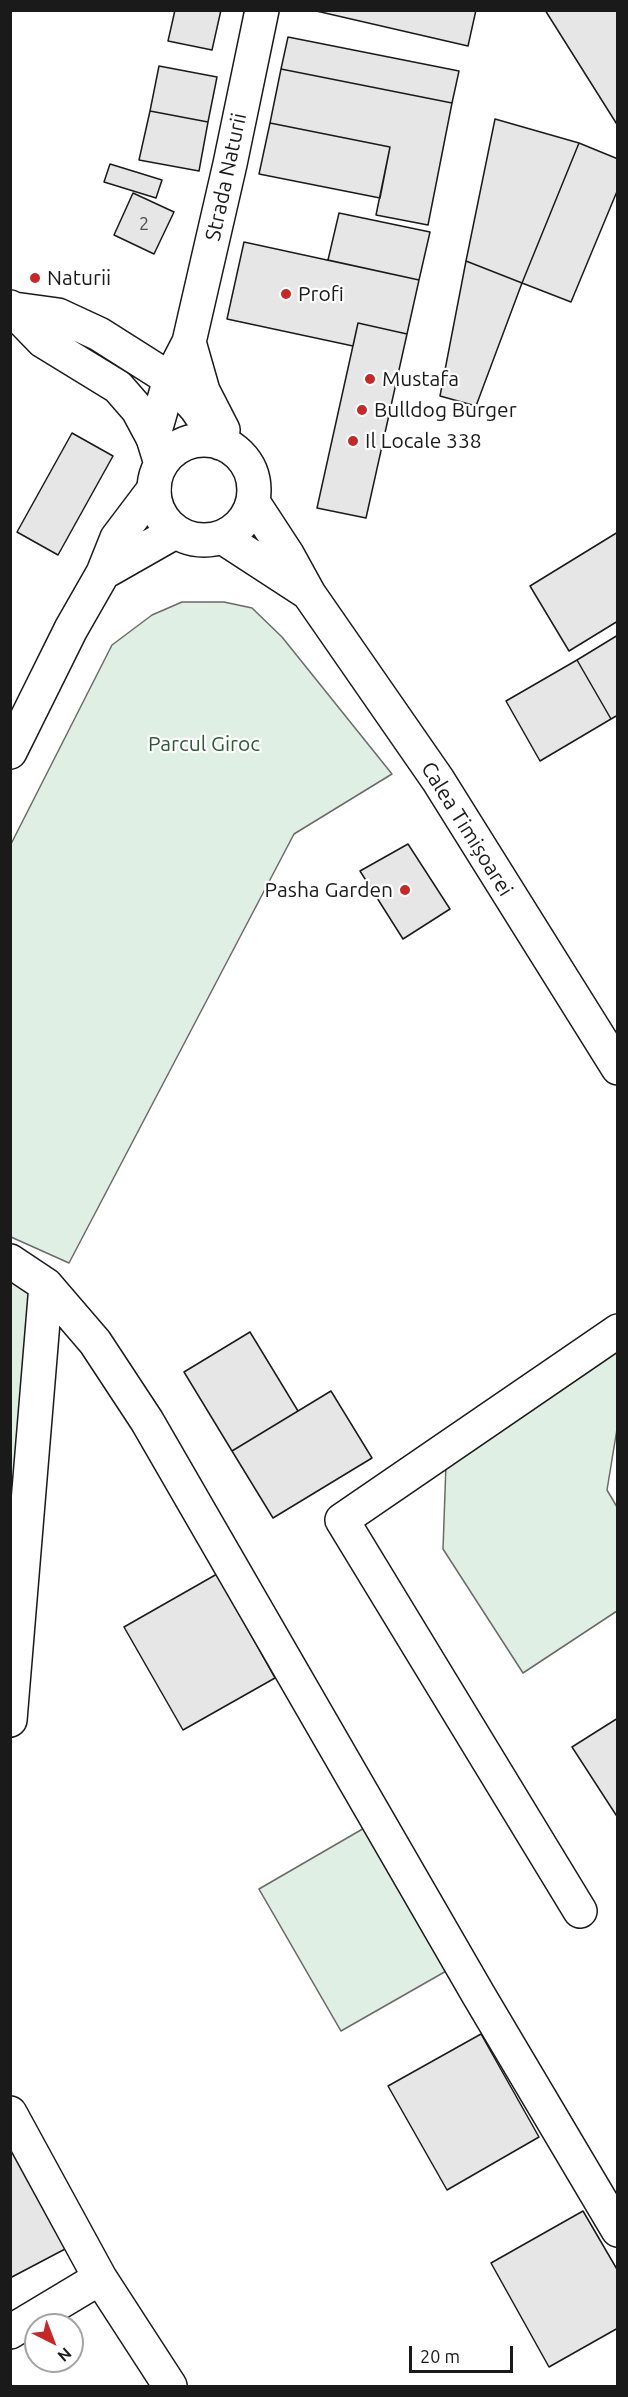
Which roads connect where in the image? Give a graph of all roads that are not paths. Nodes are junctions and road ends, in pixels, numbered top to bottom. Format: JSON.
{"nodes":[{"id":1,"x":262,"y":10,"type":"edge"},
{"id":2,"x":12,"y":308,"type":"edge"},
{"id":3,"x":189,"y":342,"type":"junction"},
{"id":4,"x":170,"y":379,"type":"junction"},
{"id":5,"x":227,"y":447,"type":"junction"},
{"id":6,"x":156,"y":464,"type":"junction"},
{"id":7,"x":253,"y":502,"type":"junction"},
{"id":8,"x":175,"y":532,"type":"junction"},
{"id":9,"x":222,"y":537,"type":"junction"},
{"id":10,"x":103,"y":573,"type":"junction"},
{"id":11,"x":309,"y":594,"type":"junction"},
{"id":12,"x":10,"y":752,"type":"edge"},
{"id":13,"x":618,"y":1068,"type":"edge"},
{"id":14,"x":10,"y":1261,"type":"edge"},
{"id":15,"x":46,"y":1285,"type":"junction"},
{"id":16,"x":618,"y":1331,"type":"edge"},
{"id":17,"x":10,"y":1720,"type":"edge"},
{"id":18,"x":580,"y":1911,"type":"dead end"},
{"id":19,"x":10,"y":2113,"type":"edge"},
{"id":20,"x":618,"y":2230,"type":"edge"},
{"id":21,"x":100,"y":2278,"type":"junction"},
{"id":22,"x":10,"y":2332,"type":"edge"},
{"id":23,"x":170,"y":2386,"type":"edge"}],
"edges":[{"from":1,"to":3,"type":"main road","name":"Strada Naturii"},
{"from":2,"to":4,"type":"main road"},
{"from":2,"to":6,"type":"main road"},
{"from":3,"to":4,"type":"main road","name":"Strada Naturii"},
{"from":3,"to":5,"type":"main road","name":"Strada Naturii"},
{"from":4,"to":5,"type":"main road"},
{"from":4,"to":6,"type":"main road","name":"Strada Naturii"},
{"from":5,"to":6,"type":"main road"},
{"from":5,"to":7,"type":"main road"},
{"from":6,"to":8,"type":"main road"},
{"from":6,"to":10,"type":"main road"},
{"from":7,"to":9,"type":"main road"},
{"from":7,"to":11,"type":"main road","name":"Calea Timișoarei"},
{"from":8,"to":9,"type":"main road"},
{"from":8,"to":10,"type":"main road"},
{"from":9,"to":11,"type":"main road","name":"Calea Timișoarei"},
{"from":10,"to":12,"type":"main road"},
{"from":11,"to":13,"type":"main road","name":"Calea Timișoarei"},
{"from":14,"to":15,"type":"main road"},
{"from":15,"to":17,"type":"main road"},
{"from":15,"to":20,"type":"main road"},
{"from":16,"to":18,"type":"main road"},
{"from":19,"to":21,"type":"main road"},
{"from":21,"to":22,"type":"main road"},
{"from":21,"to":23,"type":"main road"}]}
